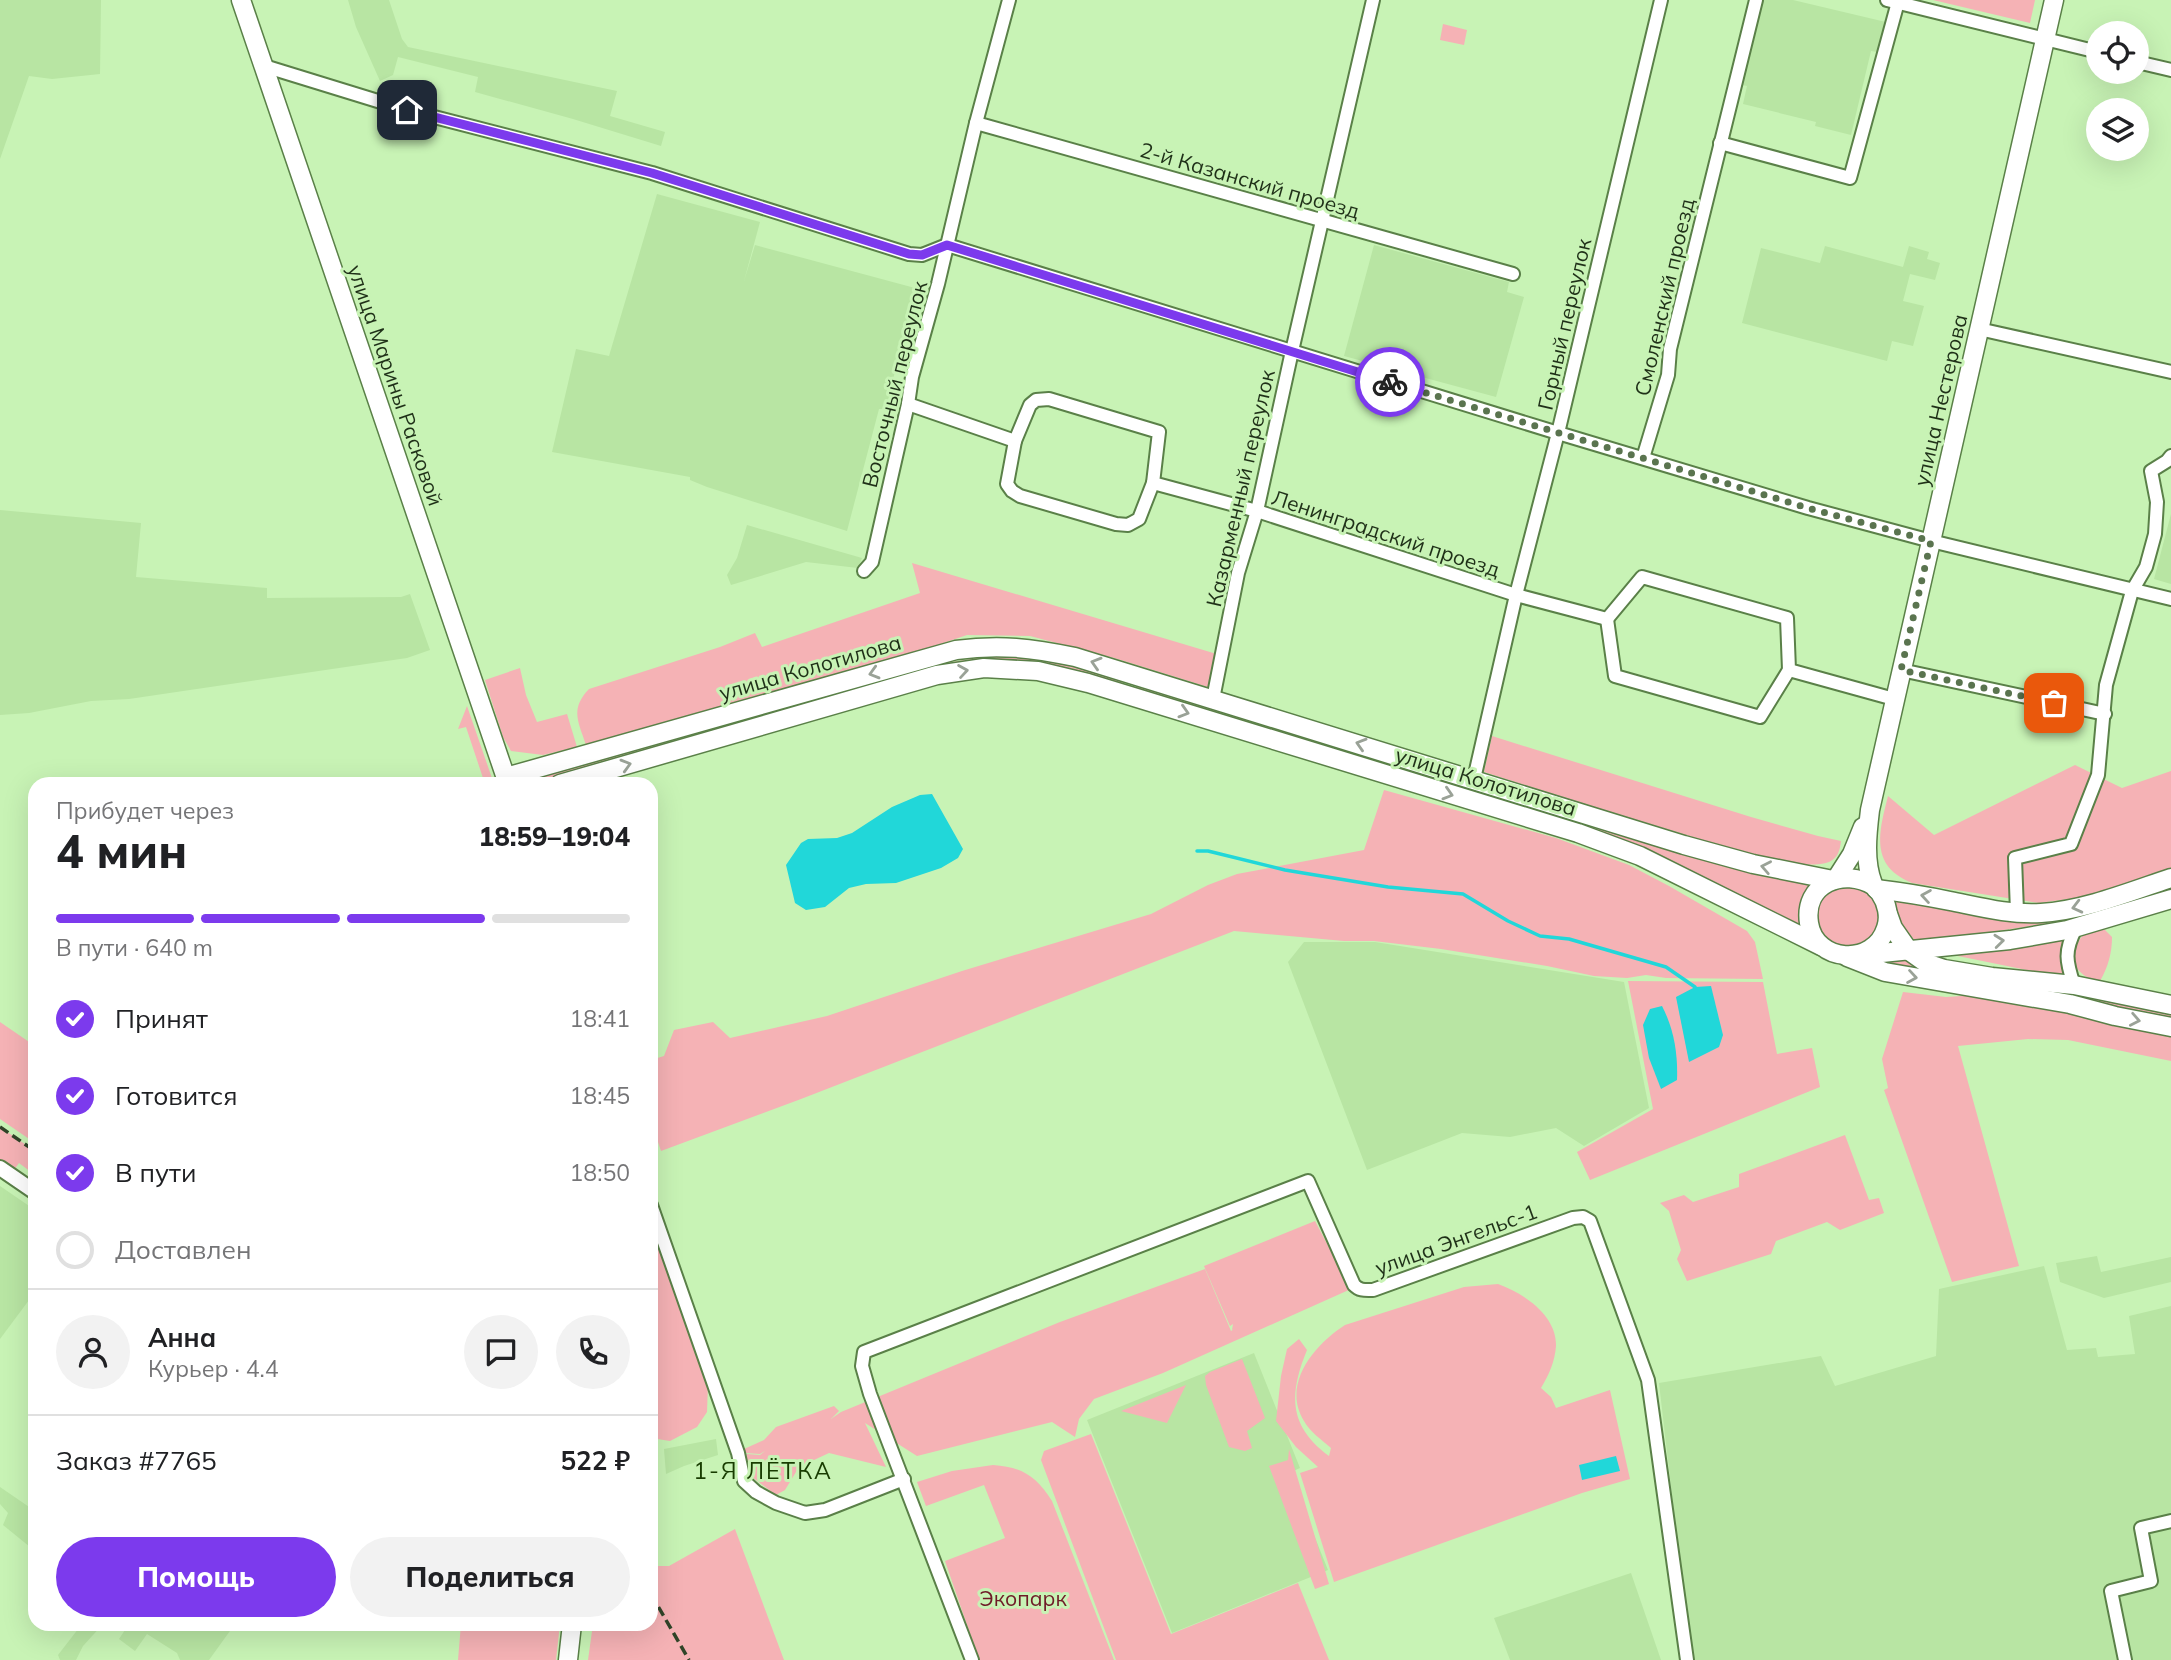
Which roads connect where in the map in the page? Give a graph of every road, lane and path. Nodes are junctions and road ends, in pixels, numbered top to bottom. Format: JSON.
{"nodes":[{"id":1,"x":241,"y":0,"type":"edge"},
{"id":2,"x":1009,"y":0,"type":"edge"},
{"id":3,"x":1373,"y":0,"type":"edge"},
{"id":4,"x":1661,"y":0,"type":"edge"},
{"id":5,"x":1756,"y":0,"type":"edge"},
{"id":6,"x":2054,"y":0,"type":"edge"},
{"id":7,"x":1893,"y":1,"type":"edge"},
{"id":8,"x":2045,"y":40,"type":"junction"},
{"id":9,"x":2086,"y":49,"type":"edge"},
{"id":10,"x":2149,"y":65,"type":"edge"},
{"id":11,"x":264,"y":66,"type":"junction"},
{"id":12,"x":2171,"y":70,"type":"edge"},
{"id":13,"x":976,"y":123,"type":"junction"},
{"id":14,"x":1720,"y":143,"type":"junction"},
{"id":15,"x":1322,"y":220,"type":"junction"},
{"id":16,"x":947,"y":245,"type":"junction"},
{"id":17,"x":1513,"y":274,"type":"dead end"},
{"id":18,"x":1979,"y":329,"type":"junction"},
{"id":19,"x":1292,"y":351,"type":"junction"},
{"id":20,"x":2171,"y":372,"type":"edge"},
{"id":21,"x":908,"y":404,"type":"junction"},
{"id":22,"x":1558,"y":433,"type":"junction"},
{"id":23,"x":1015,"y":441,"type":"junction"},
{"id":24,"x":2171,"y":456,"type":"edge"},
{"id":25,"x":1643,"y":458,"type":"junction"},
{"id":26,"x":1153,"y":483,"type":"junction"},
{"id":27,"x":1257,"y":511,"type":"junction"},
{"id":28,"x":1931,"y":541,"type":"junction"},
{"id":29,"x":864,"y":571,"type":"dead end"},
{"id":30,"x":2132,"y":592,"type":"junction"},
{"id":31,"x":1516,"y":596,"type":"junction"},
{"id":32,"x":2171,"y":599,"type":"edge"},
{"id":33,"x":1607,"y":618,"type":"junction"},
{"id":34,"x":1789,"y":670,"type":"junction"},
{"id":35,"x":1901,"y":670,"type":"junction"},
{"id":36,"x":1130,"y":674,"type":"junction"},
{"id":37,"x":1125,"y":694,"type":"junction"},
{"id":38,"x":1213,"y":699,"type":"junction"},
{"id":39,"x":1894,"y":699,"type":"junction"},
{"id":40,"x":2105,"y":714,"type":"junction"},
{"id":41,"x":506,"y":777,"type":"edge"},
{"id":42,"x":521,"y":777,"type":"edge"},
{"id":43,"x":585,"y":777,"type":"edge"},
{"id":44,"x":1474,"y":779,"type":"junction"},
{"id":45,"x":1870,"y":810,"type":"junction"},
{"id":46,"x":2171,"y":878,"type":"edge"},
{"id":47,"x":1835,"y":879,"type":"junction"},
{"id":48,"x":1875,"y":887,"type":"junction"},
{"id":49,"x":2171,"y":899,"type":"edge"},
{"id":50,"x":2017,"y":912,"type":"junction"},
{"id":51,"x":1888,"y":914,"type":"junction"},
{"id":52,"x":2076,"y":928,"type":"junction"},
{"id":53,"x":1821,"y":946,"type":"junction"},
{"id":54,"x":1909,"y":951,"type":"junction"},
{"id":55,"x":1853,"y":956,"type":"junction"},
{"id":56,"x":2074,"y":985,"type":"junction"},
{"id":57,"x":2171,"y":1005,"type":"edge"},
{"id":58,"x":2171,"y":1027,"type":"edge"},
{"id":59,"x":0,"y":1168,"type":"edge"},
{"id":60,"x":28,"y":1187,"type":"edge"},
{"id":61,"x":658,"y":1225,"type":"edge"},
{"id":62,"x":904,"y":1479,"type":"junction"},
{"id":63,"x":2171,"y":1521,"type":"edge"},
{"id":64,"x":571,"y":1631,"type":"edge"},
{"id":65,"x":568,"y":1660,"type":"edge"},
{"id":66,"x":972,"y":1660,"type":"edge"},
{"id":67,"x":1687,"y":1660,"type":"edge"},
{"id":68,"x":2125,"y":1660,"type":"edge"}],
"edges":[{"from":1,"to":11,"type":"main road","name":"улица Марины Расковой"},
{"from":2,"to":13,"type":"street","name":"Восточный переулок"},
{"from":3,"to":15,"type":"street","name":"Казарменный переулок"},
{"from":4,"to":22,"type":"street","name":"Горный переулок"},
{"from":5,"to":14,"type":"street","name":"Смоленский проезд"},
{"from":6,"to":8,"type":"main road","name":"улица Нестерова"},
{"from":7,"to":8,"type":"street"},
{"from":7,"to":14,"type":"street"},
{"from":8,"to":9,"type":"street"},
{"from":8,"to":18,"type":"main road","name":"улица Нестерова"},
{"from":10,"to":12,"type":"street"},
{"from":11,"to":16,"type":"street"},
{"from":11,"to":41,"type":"main road","name":"улица Марины Расковой"},
{"from":13,"to":15,"type":"street","name":"2-й Казанский проезд"},
{"from":13,"to":16,"type":"street","name":"Восточный переулок"},
{"from":14,"to":25,"type":"street","name":"Смоленский проезд"},
{"from":15,"to":17,"type":"street","name":"2-й Казанский проезд"},
{"from":15,"to":19,"type":"street","name":"Казарменный переулок"},
{"from":16,"to":19,"type":"street"},
{"from":16,"to":21,"type":"street","name":"Восточный переулок"},
{"from":18,"to":20,"type":"street"},
{"from":18,"to":28,"type":"main road","name":"улица Нестерова"},
{"from":19,"to":22,"type":"street"},
{"from":19,"to":27,"type":"street","name":"Казарменный переулок"},
{"from":21,"to":23,"type":"street"},
{"from":21,"to":29,"type":"street","name":"Восточный переулок"},
{"from":22,"to":25,"type":"street"},
{"from":22,"to":31,"type":"street","name":"Горный переулок"},
{"from":23,"to":26,"type":"street"},
{"from":23,"to":26,"type":"street"},
{"from":24,"to":30,"type":"street"},
{"from":25,"to":28,"type":"street"},
{"from":26,"to":27,"type":"street","name":"Ленинградский проезд"},
{"from":27,"to":31,"type":"street","name":"Ленинградский проезд"},
{"from":27,"to":38,"type":"street","name":"Казарменный переулок"},
{"from":28,"to":30,"type":"street"},
{"from":28,"to":35,"type":"main road","name":"улица Нестерова"},
{"from":30,"to":32,"type":"street"},
{"from":30,"to":40,"type":"street"},
{"from":31,"to":33,"type":"street","name":"Ленинградский проезд"},
{"from":31,"to":44,"type":"street","name":"Горный переулок"},
{"from":33,"to":34,"type":"street"},
{"from":33,"to":34,"type":"street"},
{"from":34,"to":39,"type":"street"},
{"from":35,"to":39,"type":"main road","name":"улица Нестерова"},
{"from":35,"to":40,"type":"street"},
{"from":36,"to":37,"type":"main road"},
{"from":36,"to":38,"type":"main road","name":"улица Колотилова"},
{"from":36,"to":42,"type":"main road","name":"улица Колотилова","one_way":true},
{"from":43,"to":37,"type":"main road","name":"улица Колотилова","one_way":true},
{"from":37,"to":53,"type":"main road","name":"улица Колотилова","one_way":true},
{"from":44,"to":38,"type":"main road","name":"улица Колотилова","one_way":true},
{"from":39,"to":45,"type":"main road","name":"улица Нестерова"},
{"from":40,"to":50,"type":"street"},
{"from":47,"to":44,"type":"main road","name":"улица Колотилова","one_way":true},
{"from":45,"to":47,"type":"main road","name":"улица Нестерова"},
{"from":45,"to":48,"type":"main road","name":"улица Нестерова"},
{"from":46,"to":50,"type":"main road","name":"улица Колотилова","one_way":true},
{"from":47,"to":48,"type":"main road","name":"улица Колотилова"},
{"from":47,"to":53,"type":"main road"},
{"from":50,"to":48,"type":"main road","name":"улица Колотилова","one_way":true},
{"from":48,"to":51,"type":"main road"},
{"from":49,"to":52,"type":"main road","name":"улица Колотилова"},
{"from":51,"to":54,"type":"main road"},
{"from":51,"to":55,"type":"main road"},
{"from":54,"to":52,"type":"main road","name":"улица Колотилова","one_way":true},
{"from":52,"to":56,"type":"street"},
{"from":53,"to":55,"type":"main road","name":"улица Колотилова"},
{"from":54,"to":55,"type":"main road","name":"улица Колотилова"},
{"from":54,"to":56,"type":"main road"},
{"from":55,"to":58,"type":"main road","one_way":true},
{"from":56,"to":57,"type":"main road"},
{"from":59,"to":60,"type":"street"},
{"from":61,"to":62,"type":"street"},
{"from":62,"to":66,"type":"street","name":"улица Энгельс-1"},
{"from":62,"to":67,"type":"street","name":"улица Энгельс-1"},
{"from":63,"to":68,"type":"street"},
{"from":64,"to":65,"type":"main road"}]}
